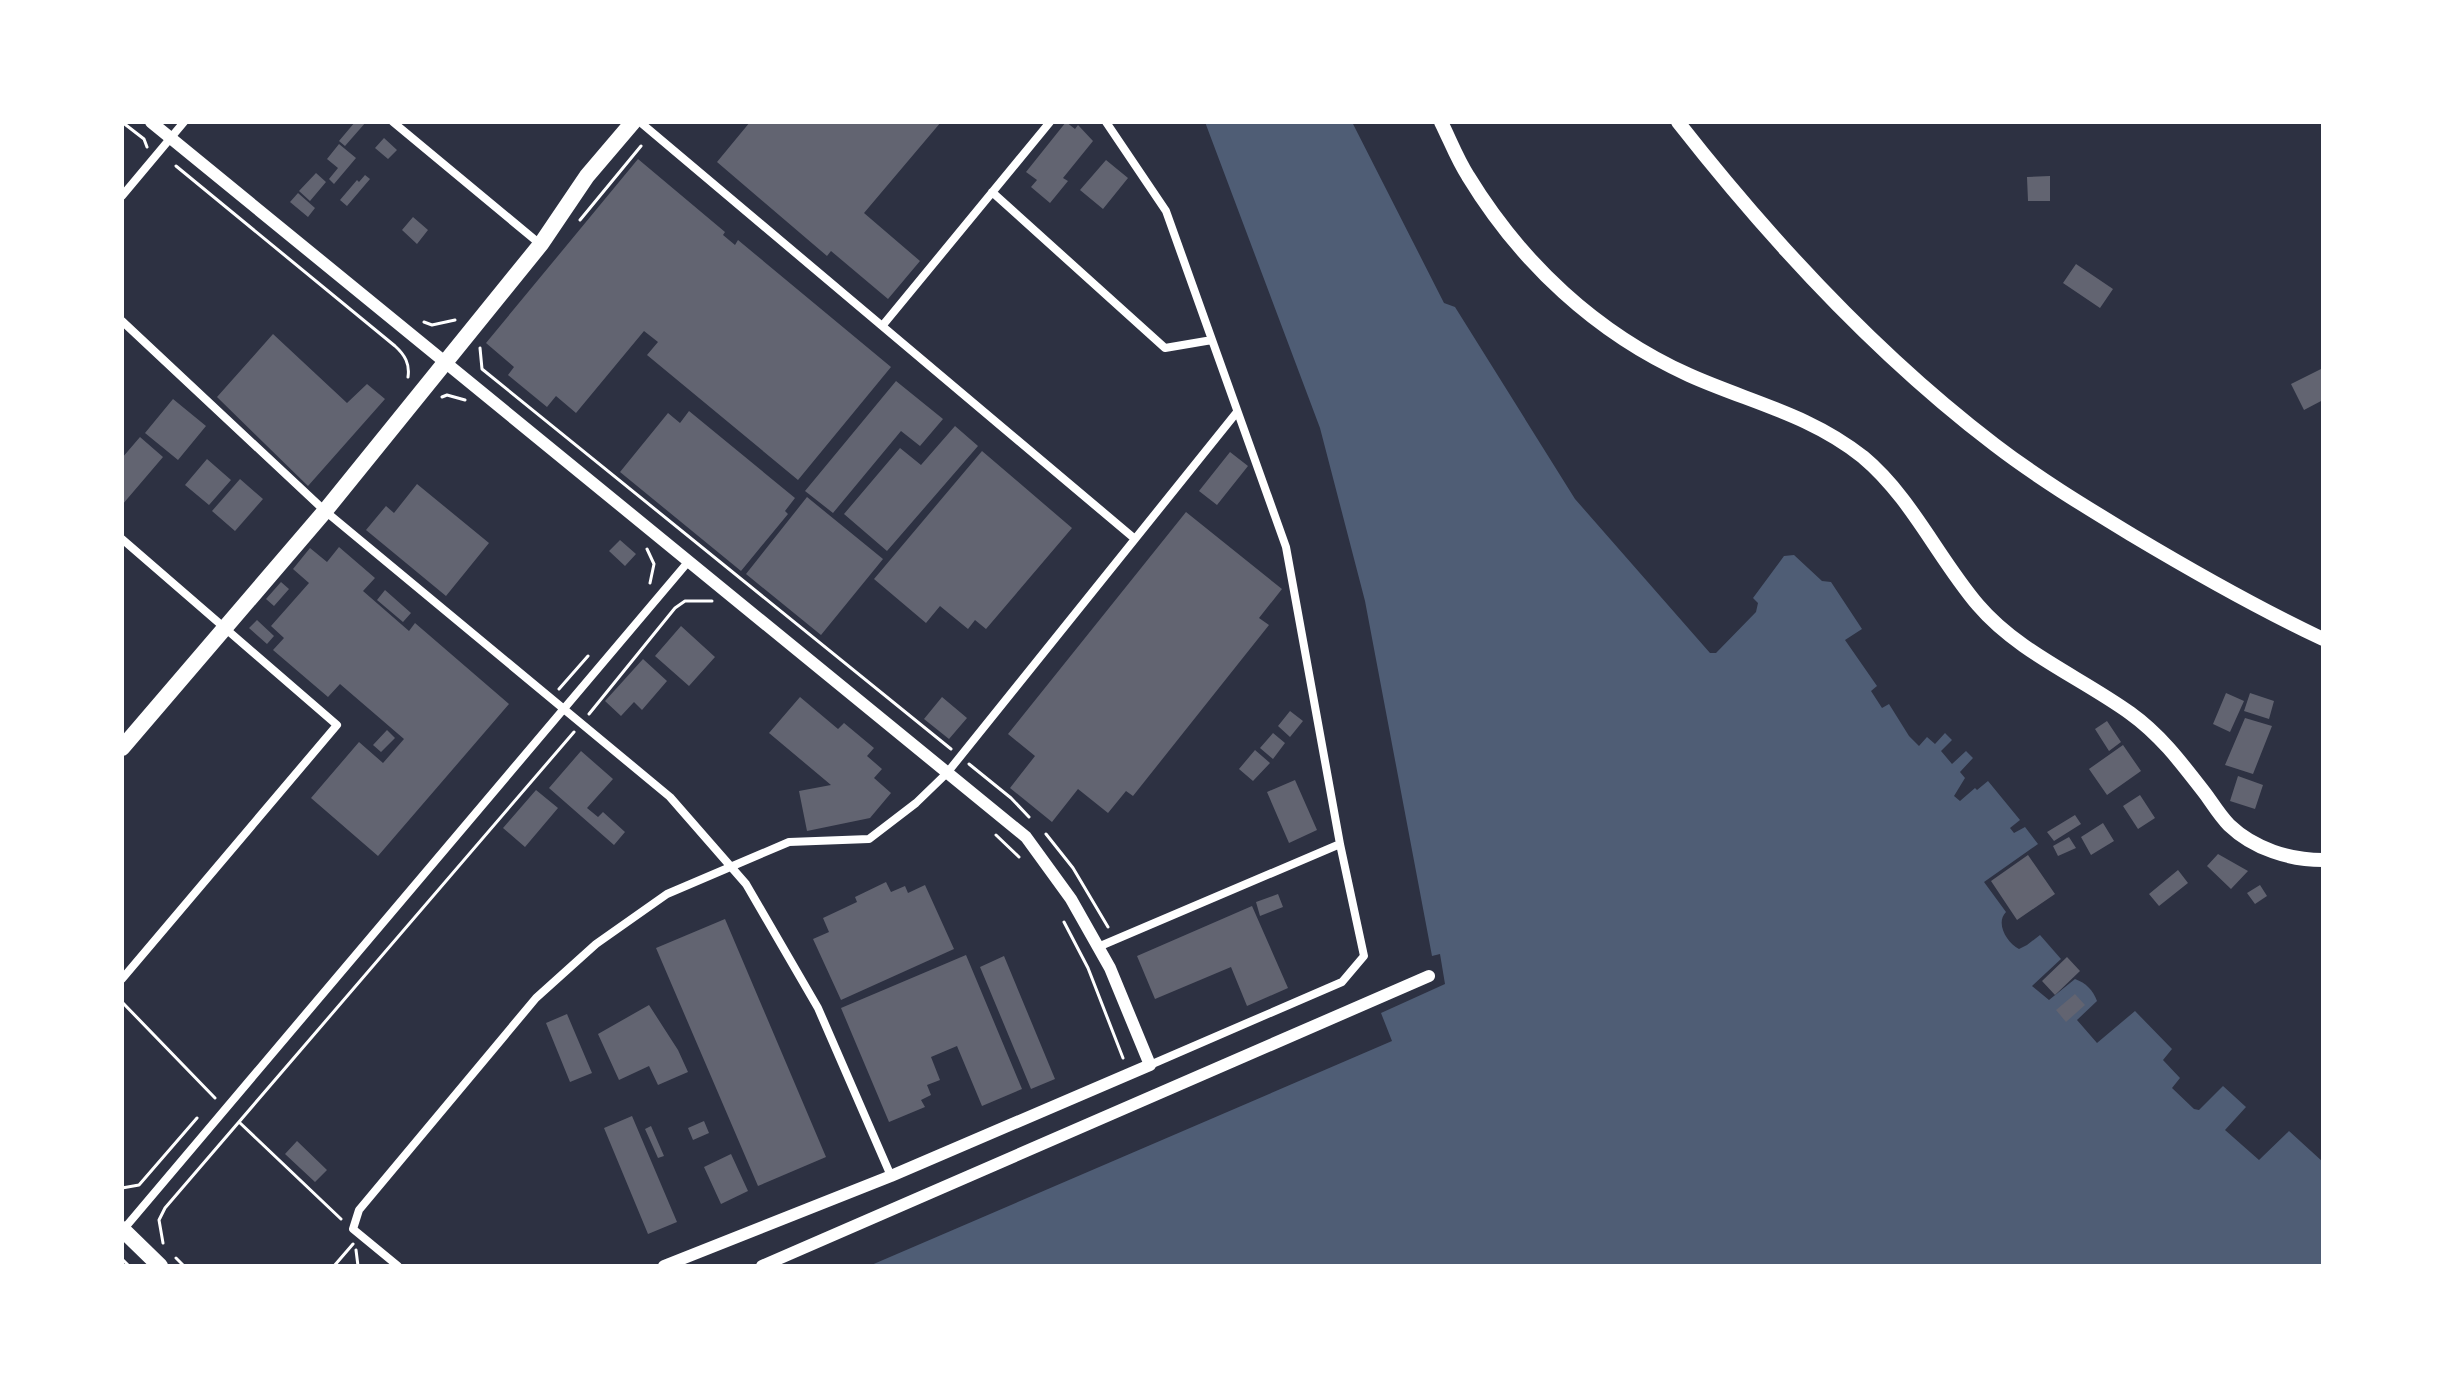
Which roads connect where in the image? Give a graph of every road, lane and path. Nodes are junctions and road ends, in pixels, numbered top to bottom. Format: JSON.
{"nodes":[{"id":1,"x":122,"y":122,"type":"edge"},
{"id":2,"x":151,"y":122,"type":"edge"},
{"id":3,"x":184,"y":122,"type":"edge"},
{"id":4,"x":393,"y":122,"type":"edge"},
{"id":5,"x":633,"y":122,"type":"edge"},
{"id":6,"x":640,"y":122,"type":"edge"},
{"id":7,"x":1050,"y":122,"type":"edge"},
{"id":8,"x":1106,"y":122,"type":"edge"},
{"id":9,"x":1441,"y":122,"type":"edge"},
{"id":10,"x":1678,"y":122,"type":"edge"},
{"id":11,"x":170,"y":138,"type":"junction"},
{"id":12,"x":641,"y":146,"type":"dead end"},
{"id":13,"x":147,"y":147,"type":"dead end"},
{"id":14,"x":176,"y":166,"type":"dead end"},
{"id":15,"x":992,"y":192,"type":"junction"},
{"id":16,"x":122,"y":196,"type":"edge"},
{"id":17,"x":573,"y":230,"type":"dead end"},
{"id":18,"x":541,"y":244,"type":"junction"},
{"id":19,"x":458,"y":319,"type":"dead end"},
{"id":20,"x":122,"y":321,"type":"edge"},
{"id":21,"x":420,"y":321,"type":"dead end"},
{"id":22,"x":883,"y":325,"type":"junction"},
{"id":23,"x":1212,"y":340,"type":"junction"},
{"id":24,"x":480,"y":344,"type":"dead end"},
{"id":25,"x":446,"y":362,"type":"junction"},
{"id":26,"x":405,"y":383,"type":"dead end"},
{"id":27,"x":434,"y":398,"type":"dead end"},
{"id":28,"x":474,"y":408,"type":"dead end"},
{"id":29,"x":1237,"y":412,"type":"junction"},
{"id":30,"x":325,"y":511,"type":"junction"},
{"id":31,"x":122,"y":539,"type":"edge"},
{"id":32,"x":1135,"y":539,"type":"junction"},
{"id":33,"x":644,"y":546,"type":"dead end"},
{"id":34,"x":688,"y":562,"type":"junction"},
{"id":35,"x":648,"y":587,"type":"dead end"},
{"id":36,"x":713,"y":601,"type":"dead end"},
{"id":37,"x":225,"y":627,"type":"junction"},
{"id":38,"x":2323,"y":639,"type":"edge"},
{"id":39,"x":590,"y":654,"type":"dead end"},
{"id":40,"x":551,"y":698,"type":"junction"},
{"id":41,"x":564,"y":709,"type":"junction"},
{"id":42,"x":581,"y":724,"type":"junction"},
{"id":43,"x":122,"y":748,"type":"edge"},
{"id":44,"x":960,"y":757,"type":"junction"},
{"id":45,"x":947,"y":773,"type":"junction"},
{"id":46,"x":994,"y":833,"type":"dead end"},
{"id":47,"x":1340,"y":844,"type":"junction"},
{"id":48,"x":2323,"y":860,"type":"edge"},
{"id":49,"x":1025,"y":863,"type":"dead end"},
{"id":50,"x":731,"y":866,"type":"junction"},
{"id":51,"x":1062,"y":918,"type":"dead end"},
{"id":52,"x":1098,"y":947,"type":"junction"},
{"id":53,"x":1429,"y":976,"type":"dead end"},
{"id":54,"x":122,"y":979,"type":"edge"},
{"id":55,"x":122,"y":1002,"type":"edge"},
{"id":56,"x":1150,"y":1065,"type":"junction"},
{"id":57,"x":1129,"y":1074,"type":"junction"},
{"id":58,"x":215,"y":1098,"type":"dead end"},
{"id":59,"x":205,"y":1109,"type":"dead end"},
{"id":60,"x":239,"y":1122,"type":"junction"},
{"id":61,"x":891,"y":1176,"type":"junction"},
{"id":62,"x":122,"y":1188,"type":"edge"},
{"id":63,"x":353,"y":1229,"type":"junction"},
{"id":64,"x":122,"y":1230,"type":"edge"},
{"id":65,"x":355,"y":1242,"type":"junction"},
{"id":66,"x":164,"y":1247,"type":"dead end"},
{"id":67,"x":364,"y":1250,"type":"dead end"},
{"id":68,"x":175,"y":1257,"type":"dead end"},
{"id":69,"x":122,"y":1259,"type":"edge"},
{"id":70,"x":684,"y":1263,"type":"edge"},
{"id":71,"x":129,"y":1266,"type":"edge"},
{"id":72,"x":160,"y":1266,"type":"edge"},
{"id":73,"x":184,"y":1266,"type":"edge"},
{"id":74,"x":334,"y":1266,"type":"edge"},
{"id":75,"x":358,"y":1266,"type":"edge"},
{"id":76,"x":398,"y":1266,"type":"edge"},
{"id":77,"x":664,"y":1266,"type":"edge"},
{"id":78,"x":762,"y":1266,"type":"edge"}],
"edges":[{"from":1,"to":13,"type":"path"},
{"from":2,"to":11,"type":"street"},
{"from":3,"to":11,"type":"street"},
{"from":4,"to":18,"type":"street"},
{"from":5,"to":18,"type":"main road"},
{"from":6,"to":22,"type":"street"},
{"from":7,"to":15,"type":"street"},
{"from":8,"to":23,"type":"street"},
{"from":9,"to":48,"type":"main road"},
{"from":10,"to":38,"type":"main road"},
{"from":11,"to":16,"type":"street"},
{"from":11,"to":25,"type":"street"},
{"from":12,"to":17,"type":"path"},
{"from":14,"to":26,"type":"path"},
{"from":15,"to":22,"type":"street"},
{"from":15,"to":23,"type":"street"},
{"from":18,"to":25,"type":"main road"},
{"from":19,"to":21,"type":"path"},
{"from":20,"to":30,"type":"street"},
{"from":22,"to":32,"type":"street"},
{"from":23,"to":29,"type":"street"},
{"from":24,"to":44,"type":"path"},
{"from":25,"to":30,"type":"main road"},
{"from":25,"to":34,"type":"street"},
{"from":27,"to":28,"type":"path"},
{"from":29,"to":32,"type":"street"},
{"from":29,"to":47,"type":"street"},
{"from":30,"to":37,"type":"main road"},
{"from":30,"to":40,"type":"street"},
{"from":31,"to":37,"type":"street"},
{"from":32,"to":44,"type":"street"},
{"from":33,"to":35,"type":"path"},
{"from":34,"to":41,"type":"street"},
{"from":34,"to":45,"type":"street"},
{"from":36,"to":42,"type":"path"},
{"from":37,"to":43,"type":"main road"},
{"from":37,"to":54,"type":"street"},
{"from":39,"to":40,"type":"path"},
{"from":40,"to":41,"type":"street"},
{"from":41,"to":42,"type":"street"},
{"from":41,"to":64,"type":"street"},
{"from":42,"to":50,"type":"street"},
{"from":42,"to":60,"type":"path"},
{"from":44,"to":45,"type":"street"},
{"from":45,"to":50,"type":"street"},
{"from":45,"to":52,"type":"street"},
{"from":46,"to":49,"type":"path"},
{"from":47,"to":52,"type":"street"},
{"from":47,"to":56,"type":"street"},
{"from":50,"to":61,"type":"street"},
{"from":50,"to":63,"type":"street"},
{"from":51,"to":57,"type":"path"},
{"from":52,"to":56,"type":"street"},
{"from":53,"to":78,"type":"street"},
{"from":55,"to":58,"type":"path"},
{"from":56,"to":57,"type":"street"},
{"from":57,"to":61,"type":"street"},
{"from":59,"to":62,"type":"path"},
{"from":60,"to":63,"type":"path"},
{"from":60,"to":66,"type":"path"},
{"from":61,"to":70,"type":"street"},
{"from":63,"to":76,"type":"street"},
{"from":64,"to":72,"type":"main road"},
{"from":65,"to":67,"type":"path"},
{"from":65,"to":74,"type":"path"},
{"from":65,"to":75,"type":"path"},
{"from":68,"to":73,"type":"path"},
{"from":69,"to":71,"type":"path"},
{"from":70,"to":77,"type":"street"}]}
